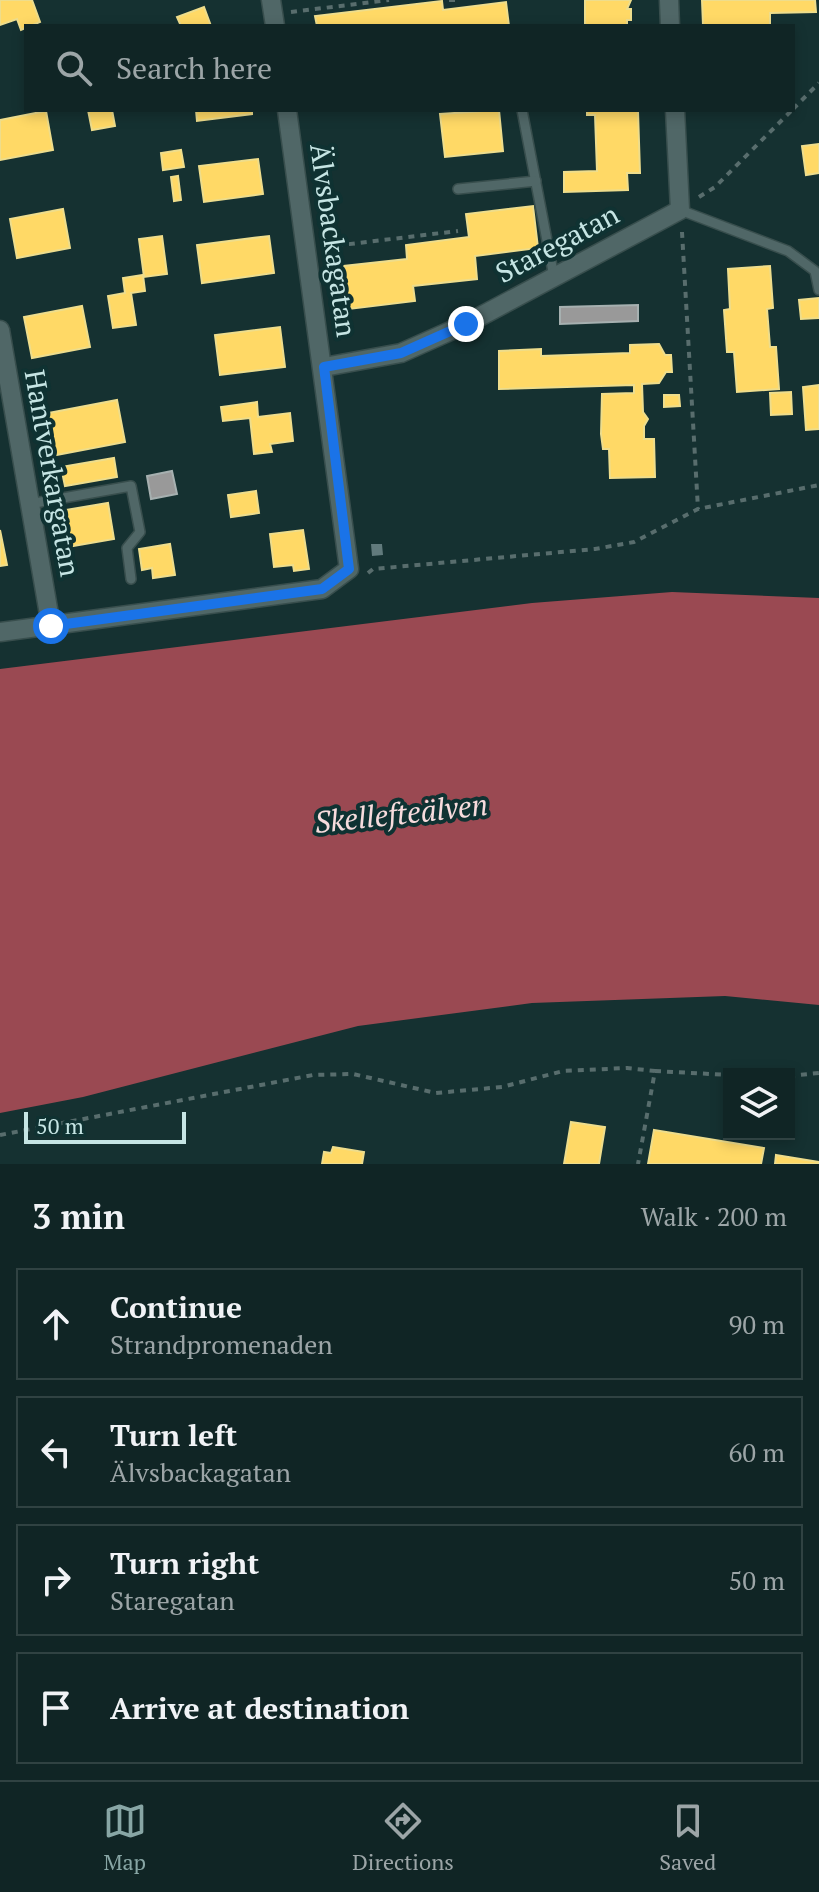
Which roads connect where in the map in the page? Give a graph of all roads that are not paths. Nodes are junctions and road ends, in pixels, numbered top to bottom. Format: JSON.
{"nodes":[{"id":1,"x":669,"y":0,"type":"edge"},
{"id":2,"x":670,"y":24,"type":"edge"},
{"id":3,"x":287,"y":112,"type":"edge"},
{"id":4,"x":522,"y":112,"type":"edge"},
{"id":5,"x":675,"y":112,"type":"edge"},
{"id":6,"x":536,"y":181,"type":"junction"},
{"id":7,"x":458,"y":189,"type":"dead end"},
{"id":8,"x":680,"y":210,"type":"junction"},
{"id":9,"x":554,"y":277,"type":"junction"},
{"id":10,"x":819,"y":290,"type":"edge"},
{"id":11,"x":0,"y":330,"type":"edge"},
{"id":12,"x":324,"y":367,"type":"junction"},
{"id":13,"x":29,"y":504,"type":"junction"},
{"id":14,"x":131,"y":579,"type":"dead end"},
{"id":15,"x":51,"y":626,"type":"junction"},
{"id":16,"x":0,"y":632,"type":"edge"}],
"edges":[{"from":1,"to":2,"type":"street"},
{"from":3,"to":12,"type":"street","name":"Älvsbackagatan"},
{"from":4,"to":6,"type":"lane"},
{"from":5,"to":8,"type":"street"},
{"from":6,"to":7,"type":"lane"},
{"from":6,"to":9,"type":"lane"},
{"from":8,"to":9,"type":"street","name":"Staregatan"},
{"from":8,"to":10,"type":"lane"},
{"from":9,"to":12,"type":"street","name":"Staregatan"},
{"from":11,"to":13,"type":"street","name":"Hantverkargatan"},
{"from":12,"to":15,"type":"street","name":"Älvsbackagatan"},
{"from":13,"to":14,"type":"lane"},
{"from":13,"to":15,"type":"street","name":"Hantverkargatan"},
{"from":15,"to":16,"type":"street"}]}
